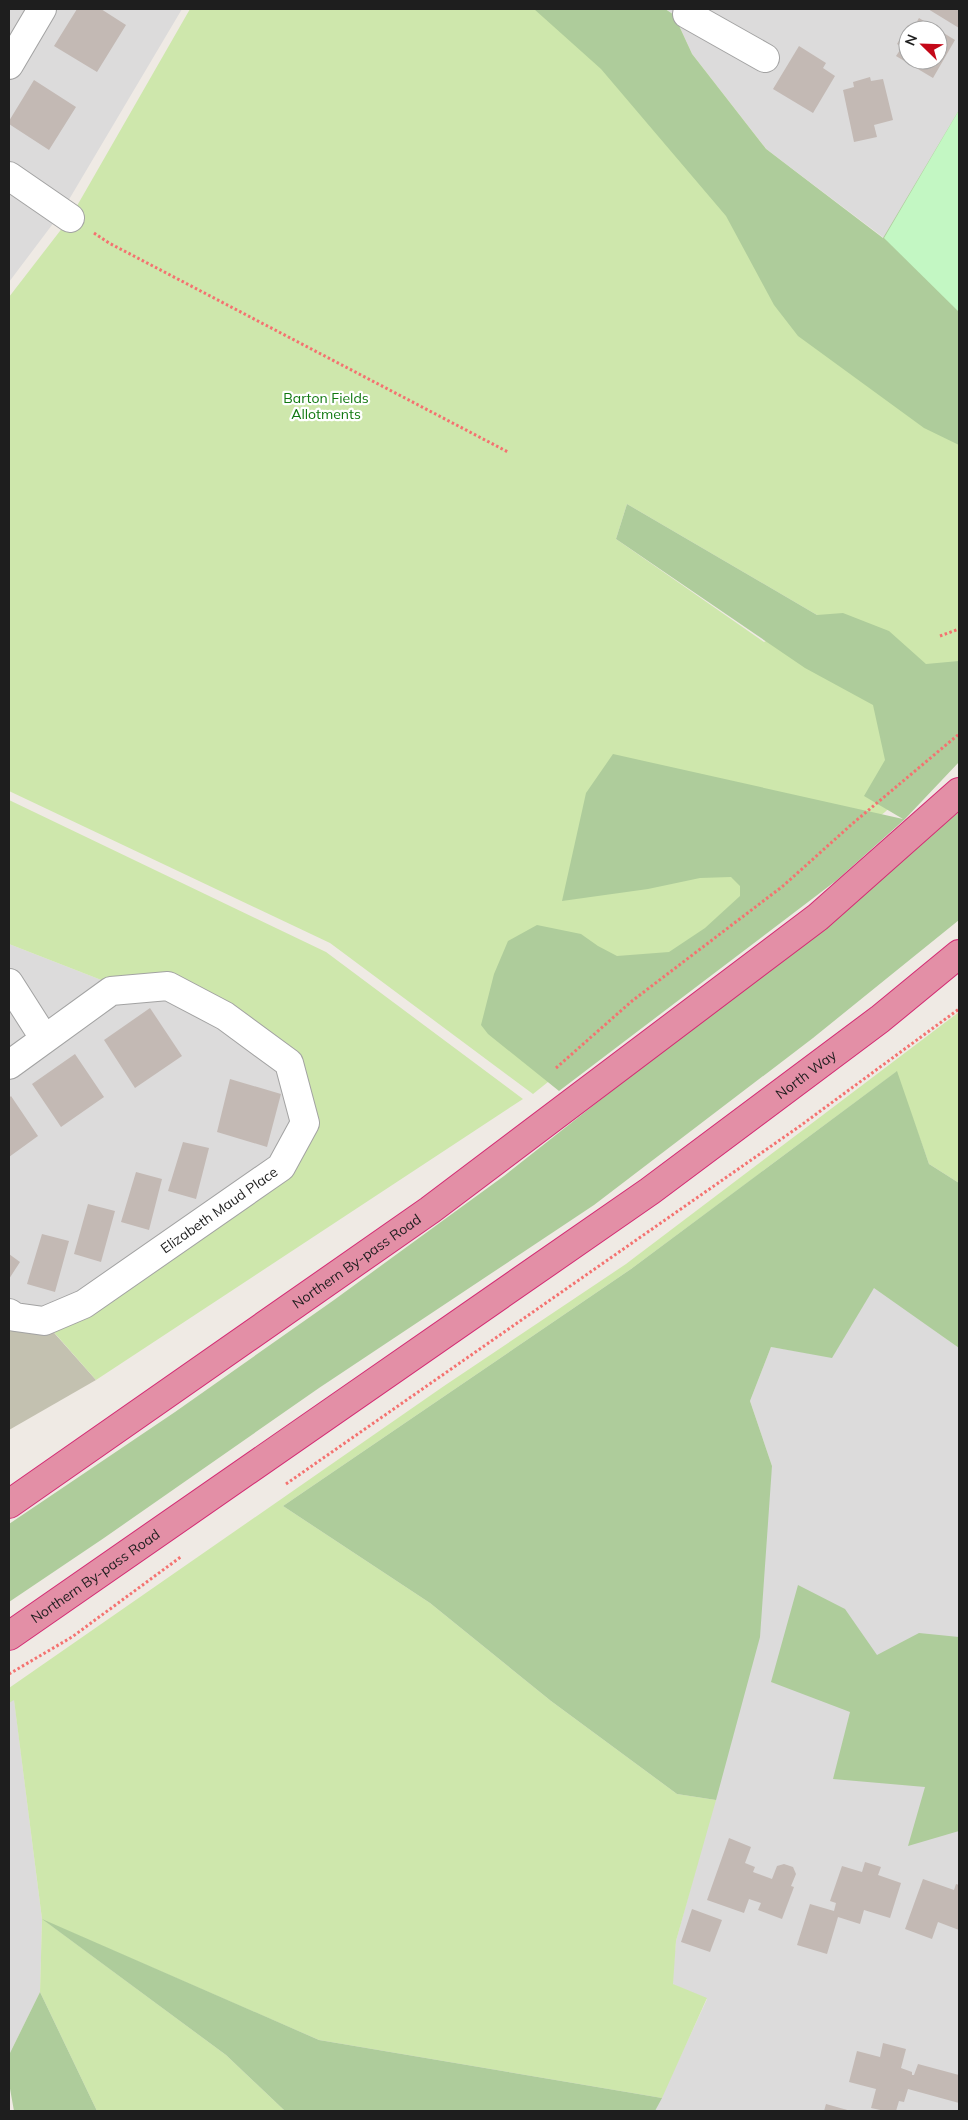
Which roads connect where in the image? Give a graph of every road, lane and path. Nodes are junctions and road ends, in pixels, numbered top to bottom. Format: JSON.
{"nodes":[{"id":1,"x":42,"y":9,"type":"edge"},
{"id":2,"x":690,"y":9,"type":"edge"},
{"id":3,"x":765,"y":58,"type":"dead end"},
{"id":4,"x":9,"y":64,"type":"edge"},
{"id":5,"x":9,"y":176,"type":"edge"},
{"id":6,"x":70,"y":218,"type":"joint"},
{"id":7,"x":508,"y":452,"type":"dead end"},
{"id":8,"x":959,"y":630,"type":"edge"},
{"id":9,"x":940,"y":636,"type":"dead end"},
{"id":10,"x":959,"y":734,"type":"edge"},
{"id":11,"x":959,"y":792,"type":"edge"},
{"id":12,"x":959,"y":954,"type":"edge"},
{"id":13,"x":9,"y":983,"type":"edge"},
{"id":14,"x":959,"y":1009,"type":"edge"},
{"id":15,"x":44,"y":1038,"type":"junction"},
{"id":16,"x":9,"y":1065,"type":"edge"},
{"id":17,"x":556,"y":1068,"type":"dead end"},
{"id":18,"x":650,"y":1191,"type":"joint"},
{"id":19,"x":9,"y":1313,"type":"edge"},
{"id":20,"x":285,"y":1484,"type":"dead end"},
{"id":21,"x":15,"y":1497,"type":"edge"},
{"id":22,"x":188,"y":1551,"type":"dead end"},
{"id":23,"x":9,"y":1636,"type":"edge"},
{"id":24,"x":9,"y":1674,"type":"edge"}],
"edges":[{"from":1,"to":4,"type":"street"},
{"from":2,"to":3,"type":"street"},
{"from":5,"to":6,"type":"street"},
{"from":6,"to":7,"type":"path"},
{"from":8,"to":9,"type":"path"},
{"from":10,"to":17,"type":"path"},
{"from":11,"to":21,"type":"highway","name":"Northern By-pass Road"},
{"from":12,"to":18,"type":"highway","name":"North Way"},
{"from":13,"to":15,"type":"street"},
{"from":14,"to":20,"type":"path"},
{"from":15,"to":16,"type":"street","name":"Elizabeth Maud Place"},
{"from":15,"to":19,"type":"street","name":"Elizabeth Maud Place"},
{"from":18,"to":23,"type":"highway","name":"Northern By-pass Road"},
{"from":22,"to":24,"type":"path"}]}
